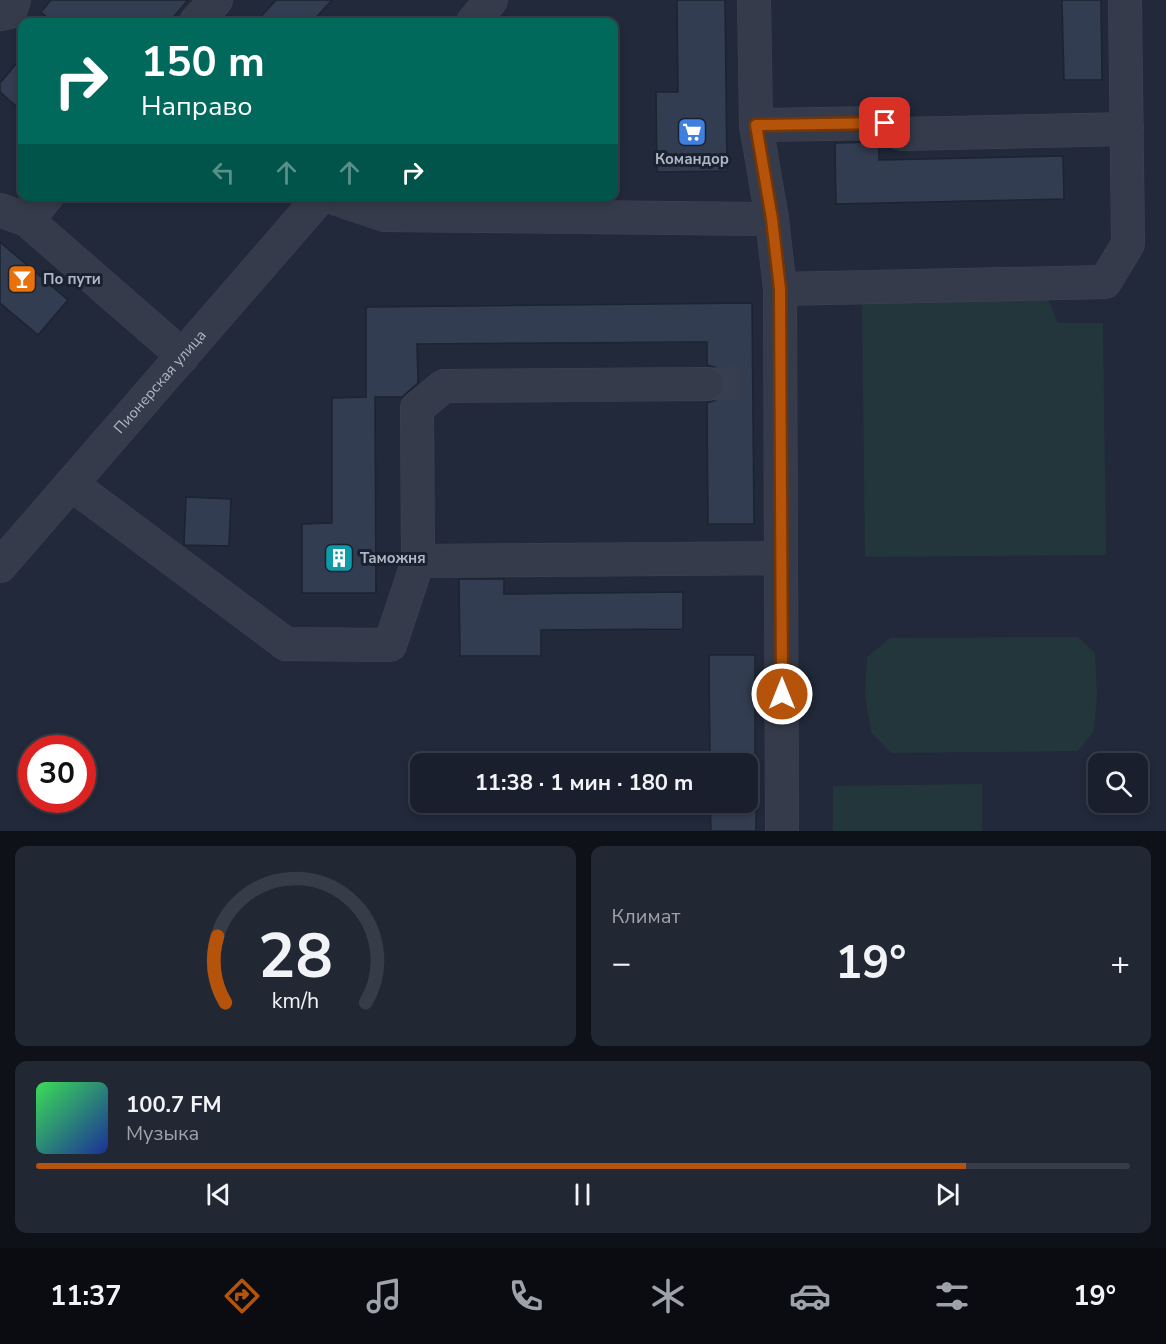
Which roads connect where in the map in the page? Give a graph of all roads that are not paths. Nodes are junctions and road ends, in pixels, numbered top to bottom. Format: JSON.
{"nodes":[{"id":1,"x":14,"y":0,"type":"edge"},
{"id":2,"x":216,"y":0,"type":"edge"},
{"id":3,"x":491,"y":0,"type":"edge"},
{"id":4,"x":754,"y":0,"type":"edge"},
{"id":5,"x":1125,"y":0,"type":"edge"},
{"id":6,"x":0,"y":14,"type":"edge"},
{"id":7,"x":200,"y":18,"type":"edge"},
{"id":8,"x":476,"y":18,"type":"edge"},
{"id":9,"x":756,"y":125,"type":"junction"},
{"id":10,"x":1127,"y":129,"type":"junction"},
{"id":11,"x":317,"y":201,"type":"edge"},
{"id":12,"x":342,"y":201,"type":"edge"},
{"id":13,"x":24,"y":209,"type":"edge"},
{"id":14,"x":772,"y":219,"type":"junction"},
{"id":15,"x":780,"y":289,"type":"junction"},
{"id":16,"x":183,"y":356,"type":"junction"},
{"id":17,"x":707,"y":384,"type":"tunnel mouth"},
{"id":18,"x":71,"y":484,"type":"junction"},
{"id":19,"x":781,"y":558,"type":"junction"},
{"id":20,"x":418,"y":561,"type":"junction"},
{"id":21,"x":0,"y":566,"type":"edge"},
{"id":22,"x":782,"y":831,"type":"edge"}],
"edges":[{"from":1,"to":6,"type":"street"},
{"from":2,"to":7,"type":"street"},
{"from":3,"to":8,"type":"street"},
{"from":4,"to":9,"type":"street"},
{"from":5,"to":10,"type":"street"},
{"from":9,"to":10,"type":"street"},
{"from":9,"to":14,"type":"street"},
{"from":10,"to":15,"type":"street"},
{"from":11,"to":16,"type":"street","name":"Пионерская улица"},
{"from":12,"to":14,"type":"street"},
{"from":13,"to":16,"type":"street"},
{"from":14,"to":15,"type":"street"},
{"from":15,"to":19,"type":"street"},
{"from":16,"to":18,"type":"street","name":"Пионерская улица"},
{"from":17,"to":20,"type":"street"},
{"from":18,"to":20,"type":"street"},
{"from":18,"to":21,"type":"street","name":"Пионерская улица"},
{"from":19,"to":20,"type":"street"},
{"from":19,"to":22,"type":"street"}]}
